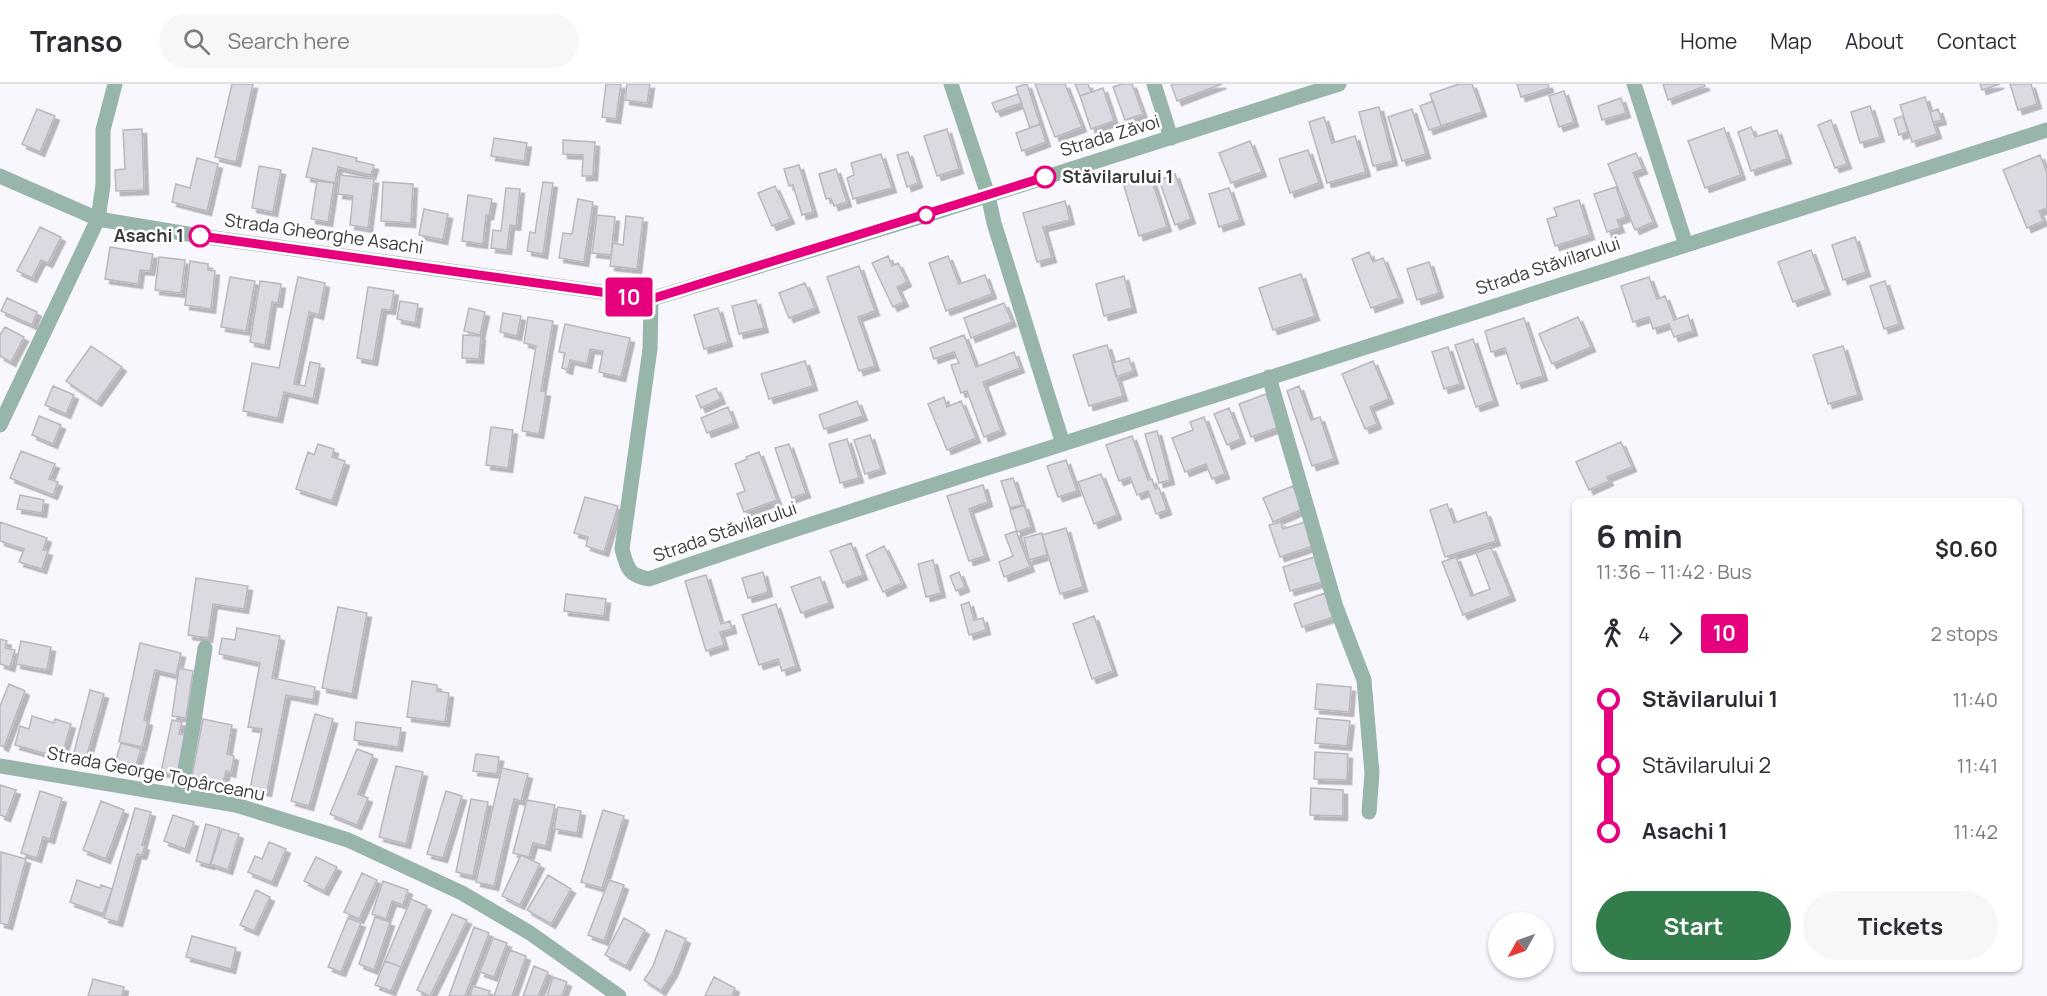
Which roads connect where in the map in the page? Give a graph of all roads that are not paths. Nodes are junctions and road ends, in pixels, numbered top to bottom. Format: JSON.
{"nodes":[{"id":1,"x":115,"y":84,"type":"edge"},
{"id":2,"x":951,"y":84,"type":"edge"},
{"id":3,"x":1154,"y":84,"type":"edge"},
{"id":4,"x":1339,"y":84,"type":"edge"},
{"id":5,"x":1634,"y":84,"type":"edge"},
{"id":6,"x":2047,"y":129,"type":"edge"},
{"id":7,"x":1171,"y":138,"type":"junction"},
{"id":8,"x":0,"y":176,"type":"edge"},
{"id":9,"x":988,"y":195,"type":"junction"},
{"id":10,"x":98,"y":219,"type":"junction"},
{"id":11,"x":1685,"y":242,"type":"junction"},
{"id":12,"x":651,"y":299,"type":"junction"},
{"id":13,"x":1269,"y":377,"type":"junction"},
{"id":14,"x":0,"y":425,"type":"edge"},
{"id":15,"x":1063,"y":444,"type":"junction"},
{"id":16,"x":205,"y":648,"type":"dead end"},
{"id":17,"x":0,"y":766,"type":"edge"},
{"id":18,"x":180,"y":796,"type":"junction"},
{"id":19,"x":1369,"y":812,"type":"dead end"},
{"id":20,"x":619,"y":996,"type":"edge"}],
"edges":[{"from":1,"to":10,"type":"street"},
{"from":2,"to":9,"type":"street"},
{"from":3,"to":7,"type":"street"},
{"from":4,"to":7,"type":"street","name":"Strada Zăvoi"},
{"from":5,"to":11,"type":"street"},
{"from":6,"to":11,"type":"street","name":"Strada Stăvilarului"},
{"from":7,"to":9,"type":"street","name":"Strada Zăvoi"},
{"from":8,"to":10,"type":"street","name":"Strada Gheorghe Asachi"},
{"from":9,"to":12,"type":"street","name":"Strada Zăvoi"},
{"from":9,"to":15,"type":"street"},
{"from":10,"to":12,"type":"street","name":"Strada Gheorghe Asachi"},
{"from":10,"to":14,"type":"street"},
{"from":11,"to":13,"type":"street","name":"Strada Stăvilarului"},
{"from":12,"to":15,"type":"street","name":"Strada Stăvilarului"},
{"from":13,"to":15,"type":"street","name":"Strada Stăvilarului"},
{"from":13,"to":19,"type":"street"},
{"from":16,"to":18,"type":"street"},
{"from":17,"to":18,"type":"street","name":"Strada George Topârceanu"},
{"from":18,"to":20,"type":"street","name":"Strada George Topârceanu"}]}
